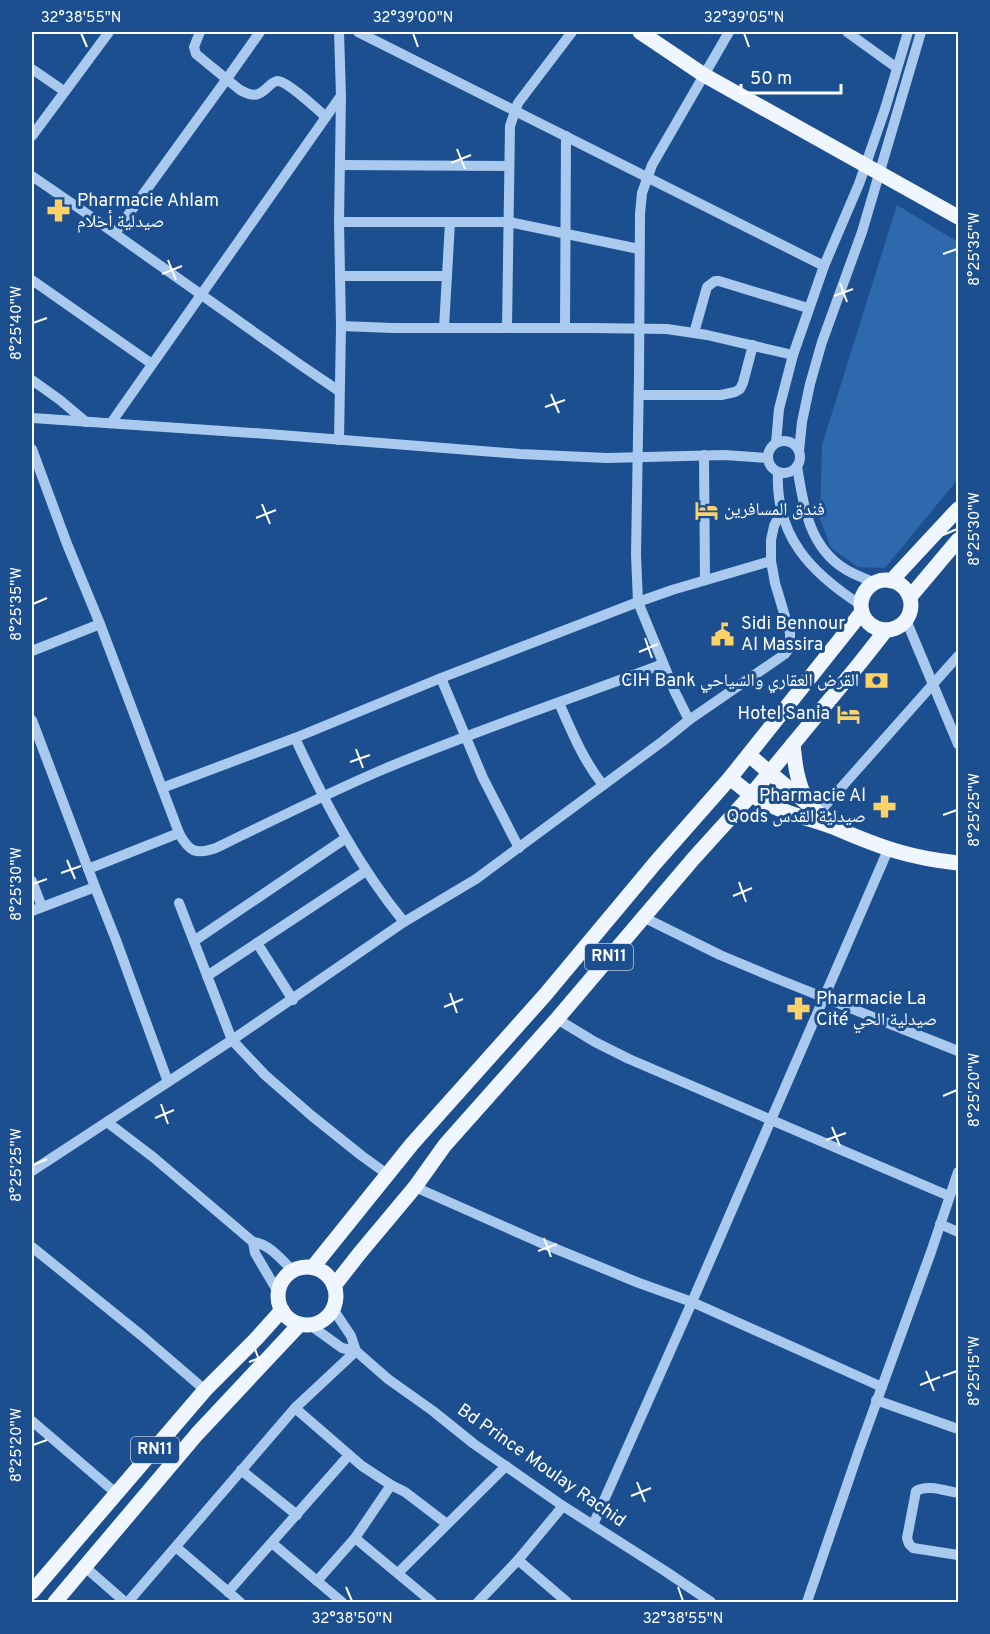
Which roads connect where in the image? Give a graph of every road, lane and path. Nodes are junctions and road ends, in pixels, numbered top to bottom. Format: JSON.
{"nodes":[{"id":1,"x":109,"y":32,"type":"edge"},
{"id":2,"x":200,"y":32,"type":"edge"},
{"id":3,"x":260,"y":32,"type":"edge"},
{"id":4,"x":339,"y":32,"type":"edge"},
{"id":5,"x":358,"y":32,"type":"edge"},
{"id":6,"x":572,"y":32,"type":"edge"},
{"id":7,"x":640,"y":32,"type":"edge"},
{"id":8,"x":729,"y":32,"type":"edge"},
{"id":9,"x":847,"y":32,"type":"edge"},
{"id":10,"x":908,"y":32,"type":"edge"},
{"id":11,"x":921,"y":32,"type":"edge"},
{"id":12,"x":897,"y":68,"type":"junction"},
{"id":13,"x":32,"y":69,"type":"edge"},
{"id":14,"x":704,"y":75,"type":"junction"},
{"id":15,"x":226,"y":80,"type":"junction"},
{"id":16,"x":64,"y":91,"type":"junction"},
{"id":17,"x":340,"y":96,"type":"junction"},
{"id":18,"x":515,"y":110,"type":"junction"},
{"id":19,"x":326,"y":117,"type":"junction"},
{"id":20,"x":32,"y":136,"type":"edge"},
{"id":21,"x":566,"y":136,"type":"junction"},
{"id":22,"x":340,"y":165,"type":"junction"},
{"id":23,"x":509,"y":166,"type":"junction"},
{"id":24,"x":873,"y":169,"type":"junction"},
{"id":25,"x":32,"y":176,"type":"edge"},
{"id":26,"x":646,"y":178,"type":"junction"},
{"id":27,"x":958,"y":217,"type":"edge"},
{"id":28,"x":339,"y":222,"type":"junction"},
{"id":29,"x":450,"y":222,"type":"junction"},
{"id":30,"x":509,"y":222,"type":"junction"},
{"id":31,"x":115,"y":233,"type":"junction"},
{"id":32,"x":567,"y":235,"type":"junction"},
{"id":33,"x":639,"y":249,"type":"junction"},
{"id":34,"x":824,"y":266,"type":"junction"},
{"id":35,"x":340,"y":276,"type":"junction"},
{"id":36,"x":447,"y":276,"type":"junction"},
{"id":37,"x":32,"y":280,"type":"edge"},
{"id":38,"x":201,"y":295,"type":"junction"},
{"id":39,"x":808,"y":308,"type":"junction"},
{"id":40,"x":341,"y":326,"type":"junction"},
{"id":41,"x":444,"y":328,"type":"junction"},
{"id":42,"x":507,"y":328,"type":"junction"},
{"id":43,"x":566,"y":328,"type":"junction"},
{"id":44,"x":639,"y":329,"type":"junction"},
{"id":45,"x":694,"y":333,"type":"junction"},
{"id":46,"x":753,"y":345,"type":"junction"},
{"id":47,"x":793,"y":355,"type":"junction"},
{"id":48,"x":152,"y":364,"type":"junction"},
{"id":49,"x":32,"y":380,"type":"edge"},
{"id":50,"x":339,"y":390,"type":"junction"},
{"id":51,"x":639,"y":395,"type":"junction"},
{"id":52,"x":32,"y":418,"type":"edge"},
{"id":53,"x":86,"y":422,"type":"junction"},
{"id":54,"x":111,"y":423,"type":"junction"},
{"id":55,"x":339,"y":440,"type":"junction"},
{"id":56,"x":776,"y":442,"type":"junction"},
{"id":57,"x":32,"y":449,"type":"edge"},
{"id":58,"x":799,"y":451,"type":"junction"},
{"id":59,"x":704,"y":454,"type":"junction"},
{"id":60,"x":638,"y":458,"type":"junction"},
{"id":61,"x":767,"y":458,"type":"junction"},
{"id":62,"x":797,"y":466,"type":"junction"},
{"id":63,"x":778,"y":472,"type":"junction"},
{"id":64,"x":958,"y":509,"type":"edge"},
{"id":65,"x":781,"y":512,"type":"junction"},
{"id":66,"x":958,"y":540,"type":"edge"},
{"id":67,"x":771,"y":561,"type":"junction"},
{"id":68,"x":705,"y":580,"type":"junction"},
{"id":69,"x":891,"y":581,"type":"junction"},
{"id":70,"x":875,"y":583,"type":"junction"},
{"id":71,"x":910,"y":597,"type":"junction"},
{"id":72,"x":638,"y":602,"type":"junction"},
{"id":73,"x":861,"y":608,"type":"junction"},
{"id":74,"x":906,"y":620,"type":"junction"},
{"id":75,"x":100,"y":624,"type":"junction"},
{"id":76,"x":886,"y":630,"type":"junction"},
{"id":77,"x":32,"y":651,"type":"edge"},
{"id":78,"x":958,"y":656,"type":"edge"},
{"id":79,"x":663,"y":664,"type":"junction"},
{"id":80,"x":441,"y":678,"type":"junction"},
{"id":81,"x":934,"y":685,"type":"junction"},
{"id":82,"x":559,"y":703,"type":"junction"},
{"id":83,"x":32,"y":720,"type":"edge"},
{"id":84,"x":689,"y":720,"type":"junction"},
{"id":85,"x":465,"y":737,"type":"junction"},
{"id":86,"x":295,"y":738,"type":"junction"},
{"id":87,"x":793,"y":744,"type":"junction"},
{"id":88,"x":958,"y":744,"type":"edge"},
{"id":89,"x":749,"y":754,"type":"junction"},
{"id":90,"x":770,"y":773,"type":"junction"},
{"id":91,"x":730,"y":778,"type":"junction"},
{"id":92,"x":603,"y":785,"type":"junction"},
{"id":93,"x":162,"y":788,"type":"junction"},
{"id":94,"x":751,"y":795,"type":"junction"},
{"id":95,"x":324,"y":796,"type":"junction"},
{"id":96,"x":814,"y":813,"type":"junction"},
{"id":97,"x":179,"y":833,"type":"junction"},
{"id":98,"x":346,"y":838,"type":"junction"},
{"id":99,"x":519,"y":848,"type":"junction"},
{"id":100,"x":888,"y":850,"type":"junction"},
{"id":101,"x":958,"y":863,"type":"edge"},
{"id":102,"x":88,"y":869,"type":"junction"},
{"id":103,"x":366,"y":871,"type":"junction"},
{"id":104,"x":32,"y":881,"type":"edge"},
{"id":105,"x":95,"y":887,"type":"junction"},
{"id":106,"x":179,"y":903,"type":"dead end"},
{"id":107,"x":37,"y":909,"type":"edge"},
{"id":108,"x":643,"y":917,"type":"junction"},
{"id":109,"x":404,"y":922,"type":"junction"},
{"id":110,"x":194,"y":941,"type":"junction"},
{"id":111,"x":257,"y":943,"type":"junction"},
{"id":112,"x":207,"y":976,"type":"junction"},
{"id":113,"x":824,"y":998,"type":"junction"},
{"id":114,"x":293,"y":999,"type":"junction"},
{"id":115,"x":557,"y":1019,"type":"junction"},
{"id":116,"x":232,"y":1040,"type":"junction"},
{"id":117,"x":958,"y":1052,"type":"edge"},
{"id":118,"x":168,"y":1082,"type":"junction"},
{"id":119,"x":771,"y":1120,"type":"junction"},
{"id":120,"x":107,"y":1122,"type":"junction"},
{"id":121,"x":32,"y":1171,"type":"edge"},
{"id":122,"x":958,"y":1172,"type":"edge"},
{"id":123,"x":387,"y":1174,"type":"junction"},
{"id":124,"x":415,"y":1187,"type":"junction"},
{"id":125,"x":949,"y":1196,"type":"junction"},
{"id":126,"x":940,"y":1224,"type":"junction"},
{"id":127,"x":958,"y":1232,"type":"edge"},
{"id":128,"x":253,"y":1242,"type":"junction"},
{"id":129,"x":32,"y":1247,"type":"edge"},
{"id":130,"x":313,"y":1267,"type":"junction"},
{"id":131,"x":292,"y":1270,"type":"junction"},
{"id":132,"x":334,"y":1286,"type":"junction"},
{"id":133,"x":278,"y":1292,"type":"junction"},
{"id":134,"x":692,"y":1302,"type":"junction"},
{"id":135,"x":333,"y":1309,"type":"junction"},
{"id":136,"x":282,"y":1310,"type":"junction"},
{"id":137,"x":305,"y":1324,"type":"junction"},
{"id":138,"x":356,"y":1351,"type":"junction"},
{"id":139,"x":882,"y":1387,"type":"junction"},
{"id":140,"x":206,"y":1390,"type":"junction"},
{"id":141,"x":876,"y":1400,"type":"junction"},
{"id":142,"x":295,"y":1408,"type":"junction"},
{"id":143,"x":32,"y":1421,"type":"edge"},
{"id":144,"x":958,"y":1429,"type":"edge"},
{"id":145,"x":349,"y":1455,"type":"junction"},
{"id":146,"x":506,"y":1466,"type":"junction"},
{"id":147,"x":241,"y":1470,"type":"junction"},
{"id":148,"x":391,"y":1485,"type":"junction"},
{"id":149,"x":958,"y":1493,"type":"edge"},
{"id":150,"x":117,"y":1494,"type":"junction"},
{"id":151,"x":563,"y":1506,"type":"junction"},
{"id":152,"x":297,"y":1515,"type":"junction"},
{"id":153,"x":447,"y":1524,"type":"junction"},
{"id":154,"x":593,"y":1525,"type":"junction"},
{"id":155,"x":355,"y":1538,"type":"junction"},
{"id":156,"x":272,"y":1542,"type":"junction"},
{"id":157,"x":176,"y":1547,"type":"junction"},
{"id":158,"x":958,"y":1555,"type":"edge"},
{"id":159,"x":518,"y":1560,"type":"junction"},
{"id":160,"x":86,"y":1567,"type":"junction"},
{"id":161,"x":398,"y":1573,"type":"junction"},
{"id":162,"x":317,"y":1581,"type":"junction"},
{"id":163,"x":32,"y":1592,"type":"edge"},
{"id":164,"x":228,"y":1592,"type":"junction"},
{"id":165,"x":694,"y":1598,"type":"edge"},
{"id":166,"x":55,"y":1602,"type":"edge"},
{"id":167,"x":127,"y":1602,"type":"edge"},
{"id":168,"x":240,"y":1602,"type":"edge"},
{"id":169,"x":342,"y":1602,"type":"edge"},
{"id":170,"x":432,"y":1602,"type":"edge"},
{"id":171,"x":478,"y":1602,"type":"edge"},
{"id":172,"x":567,"y":1602,"type":"edge"},
{"id":173,"x":711,"y":1602,"type":"edge"},
{"id":174,"x":807,"y":1602,"type":"edge"}],
"edges":[{"from":1,"to":16,"type":"street"},
{"from":2,"to":15,"type":"street"},
{"from":3,"to":15,"type":"street"},
{"from":4,"to":17,"type":"street"},
{"from":5,"to":18,"type":"street"},
{"from":6,"to":18,"type":"street"},
{"from":7,"to":14,"type":"main road"},
{"from":8,"to":14,"type":"street"},
{"from":9,"to":12,"type":"street"},
{"from":10,"to":12,"type":"street"},
{"from":11,"to":24,"type":"street"},
{"from":12,"to":24,"type":"street"},
{"from":13,"to":16,"type":"street"},
{"from":14,"to":24,"type":"main road"},
{"from":14,"to":26,"type":"street"},
{"from":15,"to":19,"type":"street"},
{"from":15,"to":31,"type":"street"},
{"from":16,"to":20,"type":"street"},
{"from":17,"to":19,"type":"street"},
{"from":17,"to":22,"type":"street"},
{"from":18,"to":21,"type":"street"},
{"from":18,"to":23,"type":"street"},
{"from":19,"to":38,"type":"street"},
{"from":21,"to":26,"type":"street"},
{"from":21,"to":32,"type":"street"},
{"from":22,"to":23,"type":"street"},
{"from":22,"to":28,"type":"street"},
{"from":23,"to":30,"type":"street"},
{"from":24,"to":27,"type":"main road"},
{"from":24,"to":34,"type":"street"},
{"from":24,"to":58,"type":"street"},
{"from":25,"to":31,"type":"street"},
{"from":26,"to":33,"type":"street"},
{"from":26,"to":34,"type":"street"},
{"from":28,"to":29,"type":"street"},
{"from":28,"to":35,"type":"street"},
{"from":29,"to":30,"type":"street"},
{"from":29,"to":36,"type":"street"},
{"from":30,"to":32,"type":"street"},
{"from":30,"to":42,"type":"street"},
{"from":31,"to":38,"type":"street"},
{"from":32,"to":33,"type":"street"},
{"from":32,"to":43,"type":"street"},
{"from":33,"to":44,"type":"street"},
{"from":34,"to":39,"type":"street"},
{"from":35,"to":36,"type":"street"},
{"from":35,"to":40,"type":"street"},
{"from":36,"to":41,"type":"street"},
{"from":37,"to":48,"type":"street"},
{"from":38,"to":48,"type":"street"},
{"from":38,"to":50,"type":"street"},
{"from":39,"to":45,"type":"street"},
{"from":39,"to":47,"type":"street"},
{"from":40,"to":41,"type":"street"},
{"from":40,"to":50,"type":"street"},
{"from":41,"to":42,"type":"street"},
{"from":42,"to":43,"type":"street"},
{"from":43,"to":44,"type":"street"},
{"from":44,"to":45,"type":"street"},
{"from":44,"to":51,"type":"street"},
{"from":45,"to":46,"type":"street"},
{"from":46,"to":47,"type":"street"},
{"from":46,"to":51,"type":"street"},
{"from":47,"to":56,"type":"street"},
{"from":48,"to":54,"type":"street"},
{"from":49,"to":53,"type":"street"},
{"from":50,"to":55,"type":"street"},
{"from":51,"to":60,"type":"street"},
{"from":52,"to":53,"type":"street"},
{"from":53,"to":54,"type":"street"},
{"from":54,"to":55,"type":"street"},
{"from":55,"to":60,"type":"street"},
{"from":56,"to":58,"type":"street"},
{"from":56,"to":61,"type":"street"},
{"from":57,"to":75,"type":"street"},
{"from":58,"to":62,"type":"street"},
{"from":59,"to":60,"type":"street"},
{"from":59,"to":61,"type":"street"},
{"from":59,"to":68,"type":"street"},
{"from":60,"to":72,"type":"street"},
{"from":61,"to":63,"type":"street"},
{"from":62,"to":63,"type":"street"},
{"from":62,"to":70,"type":"street"},
{"from":63,"to":65,"type":"street"},
{"from":64,"to":69,"type":"main road"},
{"from":65,"to":67,"type":"street"},
{"from":65,"to":73,"type":"street"},
{"from":66,"to":71,"type":"main road"},
{"from":67,"to":68,"type":"street"},
{"from":67,"to":84,"type":"street"},
{"from":68,"to":72,"type":"street"},
{"from":69,"to":70,"type":"main road"},
{"from":69,"to":71,"type":"main road"},
{"from":70,"to":73,"type":"main road","number":"RN11"},
{"from":71,"to":74,"type":"main road"},
{"from":72,"to":79,"type":"street"},
{"from":72,"to":80,"type":"street"},
{"from":73,"to":76,"type":"main road"},
{"from":73,"to":89,"type":"main road","number":"RN11"},
{"from":74,"to":76,"type":"main road","number":"RN11"},
{"from":74,"to":81,"type":"street"},
{"from":75,"to":77,"type":"street"},
{"from":75,"to":93,"type":"street"},
{"from":76,"to":87,"type":"main road","number":"RN11"},
{"from":78,"to":81,"type":"street"},
{"from":79,"to":82,"type":"street"},
{"from":79,"to":84,"type":"street"},
{"from":80,"to":85,"type":"street"},
{"from":80,"to":86,"type":"street"},
{"from":81,"to":88,"type":"street"},
{"from":81,"to":96,"type":"street"},
{"from":82,"to":85,"type":"street"},
{"from":82,"to":92,"type":"street"},
{"from":83,"to":102,"type":"street"},
{"from":84,"to":92,"type":"street"},
{"from":85,"to":95,"type":"street"},
{"from":85,"to":99,"type":"street"},
{"from":86,"to":93,"type":"street"},
{"from":86,"to":95,"type":"street"},
{"from":87,"to":90,"type":"main road","number":"RN11"},
{"from":87,"to":96,"type":"main road"},
{"from":89,"to":90,"type":"main road"},
{"from":89,"to":91,"type":"main road","number":"RN11"},
{"from":90,"to":94,"type":"main road","number":"RN11"},
{"from":90,"to":96,"type":"main road"},
{"from":91,"to":94,"type":"main road"},
{"from":91,"to":123,"type":"main road","number":"RN11"},
{"from":92,"to":99,"type":"street"},
{"from":93,"to":97,"type":"street"},
{"from":94,"to":96,"type":"main road"},
{"from":94,"to":108,"type":"main road","number":"RN11"},
{"from":95,"to":97,"type":"street"},
{"from":95,"to":98,"type":"street"},
{"from":96,"to":100,"type":"main road"},
{"from":97,"to":102,"type":"street"},
{"from":98,"to":103,"type":"street"},
{"from":98,"to":110,"type":"street"},
{"from":99,"to":109,"type":"street"},
{"from":100,"to":101,"type":"main road"},
{"from":100,"to":113,"type":"street"},
{"from":102,"to":105,"type":"street"},
{"from":103,"to":109,"type":"street"},
{"from":103,"to":111,"type":"street"},
{"from":104,"to":107,"type":"street"},
{"from":105,"to":107,"type":"street"},
{"from":105,"to":118,"type":"street"},
{"from":106,"to":110,"type":"street"},
{"from":108,"to":113,"type":"street"},
{"from":108,"to":115,"type":"main road","number":"RN11"},
{"from":109,"to":114,"type":"street"},
{"from":110,"to":112,"type":"street"},
{"from":111,"to":112,"type":"street"},
{"from":111,"to":114,"type":"street"},
{"from":112,"to":116,"type":"street"},
{"from":113,"to":117,"type":"street"},
{"from":113,"to":119,"type":"street"},
{"from":114,"to":116,"type":"street"},
{"from":115,"to":119,"type":"street"},
{"from":115,"to":124,"type":"main road","number":"RN11"},
{"from":116,"to":118,"type":"street"},
{"from":116,"to":123,"type":"street"},
{"from":118,"to":120,"type":"street"},
{"from":119,"to":125,"type":"street"},
{"from":119,"to":134,"type":"street"},
{"from":120,"to":121,"type":"street"},
{"from":120,"to":128,"type":"street"},
{"from":122,"to":125,"type":"street"},
{"from":123,"to":130,"type":"main road","number":"RN11"},
{"from":124,"to":132,"type":"main road","number":"RN11"},
{"from":124,"to":134,"type":"street"},
{"from":125,"to":126,"type":"street"},
{"from":126,"to":127,"type":"street"},
{"from":126,"to":139,"type":"street"},
{"from":128,"to":131,"type":"street"},
{"from":128,"to":133,"type":"street"},
{"from":129,"to":140,"type":"street"},
{"from":130,"to":131,"type":"main road"},
{"from":130,"to":132,"type":"main road"},
{"from":131,"to":133,"type":"main road"},
{"from":132,"to":135,"type":"main road"},
{"from":133,"to":136,"type":"main road"},
{"from":134,"to":139,"type":"street"},
{"from":134,"to":154,"type":"street"},
{"from":135,"to":137,"type":"main road","number":"RN11"},
{"from":135,"to":138,"type":"street","name":"Bd Prince Moulay Rachid"},
{"from":136,"to":137,"type":"main road"},
{"from":136,"to":140,"type":"main road","number":"RN11"},
{"from":137,"to":138,"type":"street","name":"Bd Prince Moulay Rachid"},
{"from":137,"to":160,"type":"main road","number":"RN11"},
{"from":138,"to":142,"type":"street"},
{"from":138,"to":146,"type":"street","name":"Bd Prince Moulay Rachid"},
{"from":139,"to":141,"type":"street"},
{"from":140,"to":150,"type":"main road","number":"RN11"},
{"from":141,"to":144,"type":"street"},
{"from":141,"to":174,"type":"street"},
{"from":142,"to":145,"type":"street"},
{"from":142,"to":147,"type":"street"},
{"from":143,"to":150,"type":"street"},
{"from":145,"to":148,"type":"street"},
{"from":145,"to":152,"type":"street"},
{"from":146,"to":151,"type":"street","name":"Bd Prince Moulay Rachid"},
{"from":146,"to":153,"type":"street"},
{"from":147,"to":152,"type":"street"},
{"from":147,"to":157,"type":"street"},
{"from":148,"to":153,"type":"street"},
{"from":148,"to":155,"type":"street"},
{"from":149,"to":158,"type":"street"},
{"from":150,"to":163,"type":"main road","number":"RN11"},
{"from":151,"to":154,"type":"street","name":"Bd Prince Moulay Rachid"},
{"from":151,"to":159,"type":"street"},
{"from":152,"to":156,"type":"street"},
{"from":153,"to":161,"type":"street"},
{"from":154,"to":165,"type":"street","name":"Bd Prince Moulay Rachid"},
{"from":155,"to":161,"type":"street"},
{"from":155,"to":162,"type":"street"},
{"from":156,"to":162,"type":"street"},
{"from":156,"to":164,"type":"street"},
{"from":157,"to":164,"type":"street"},
{"from":157,"to":167,"type":"street"},
{"from":159,"to":171,"type":"street"},
{"from":159,"to":172,"type":"street"},
{"from":160,"to":166,"type":"main road","number":"RN11"},
{"from":160,"to":167,"type":"street"},
{"from":161,"to":170,"type":"street"},
{"from":162,"to":169,"type":"street"},
{"from":164,"to":168,"type":"street"},
{"from":165,"to":173,"type":"street","name":"Bd Prince Moulay Rachid"}]}
